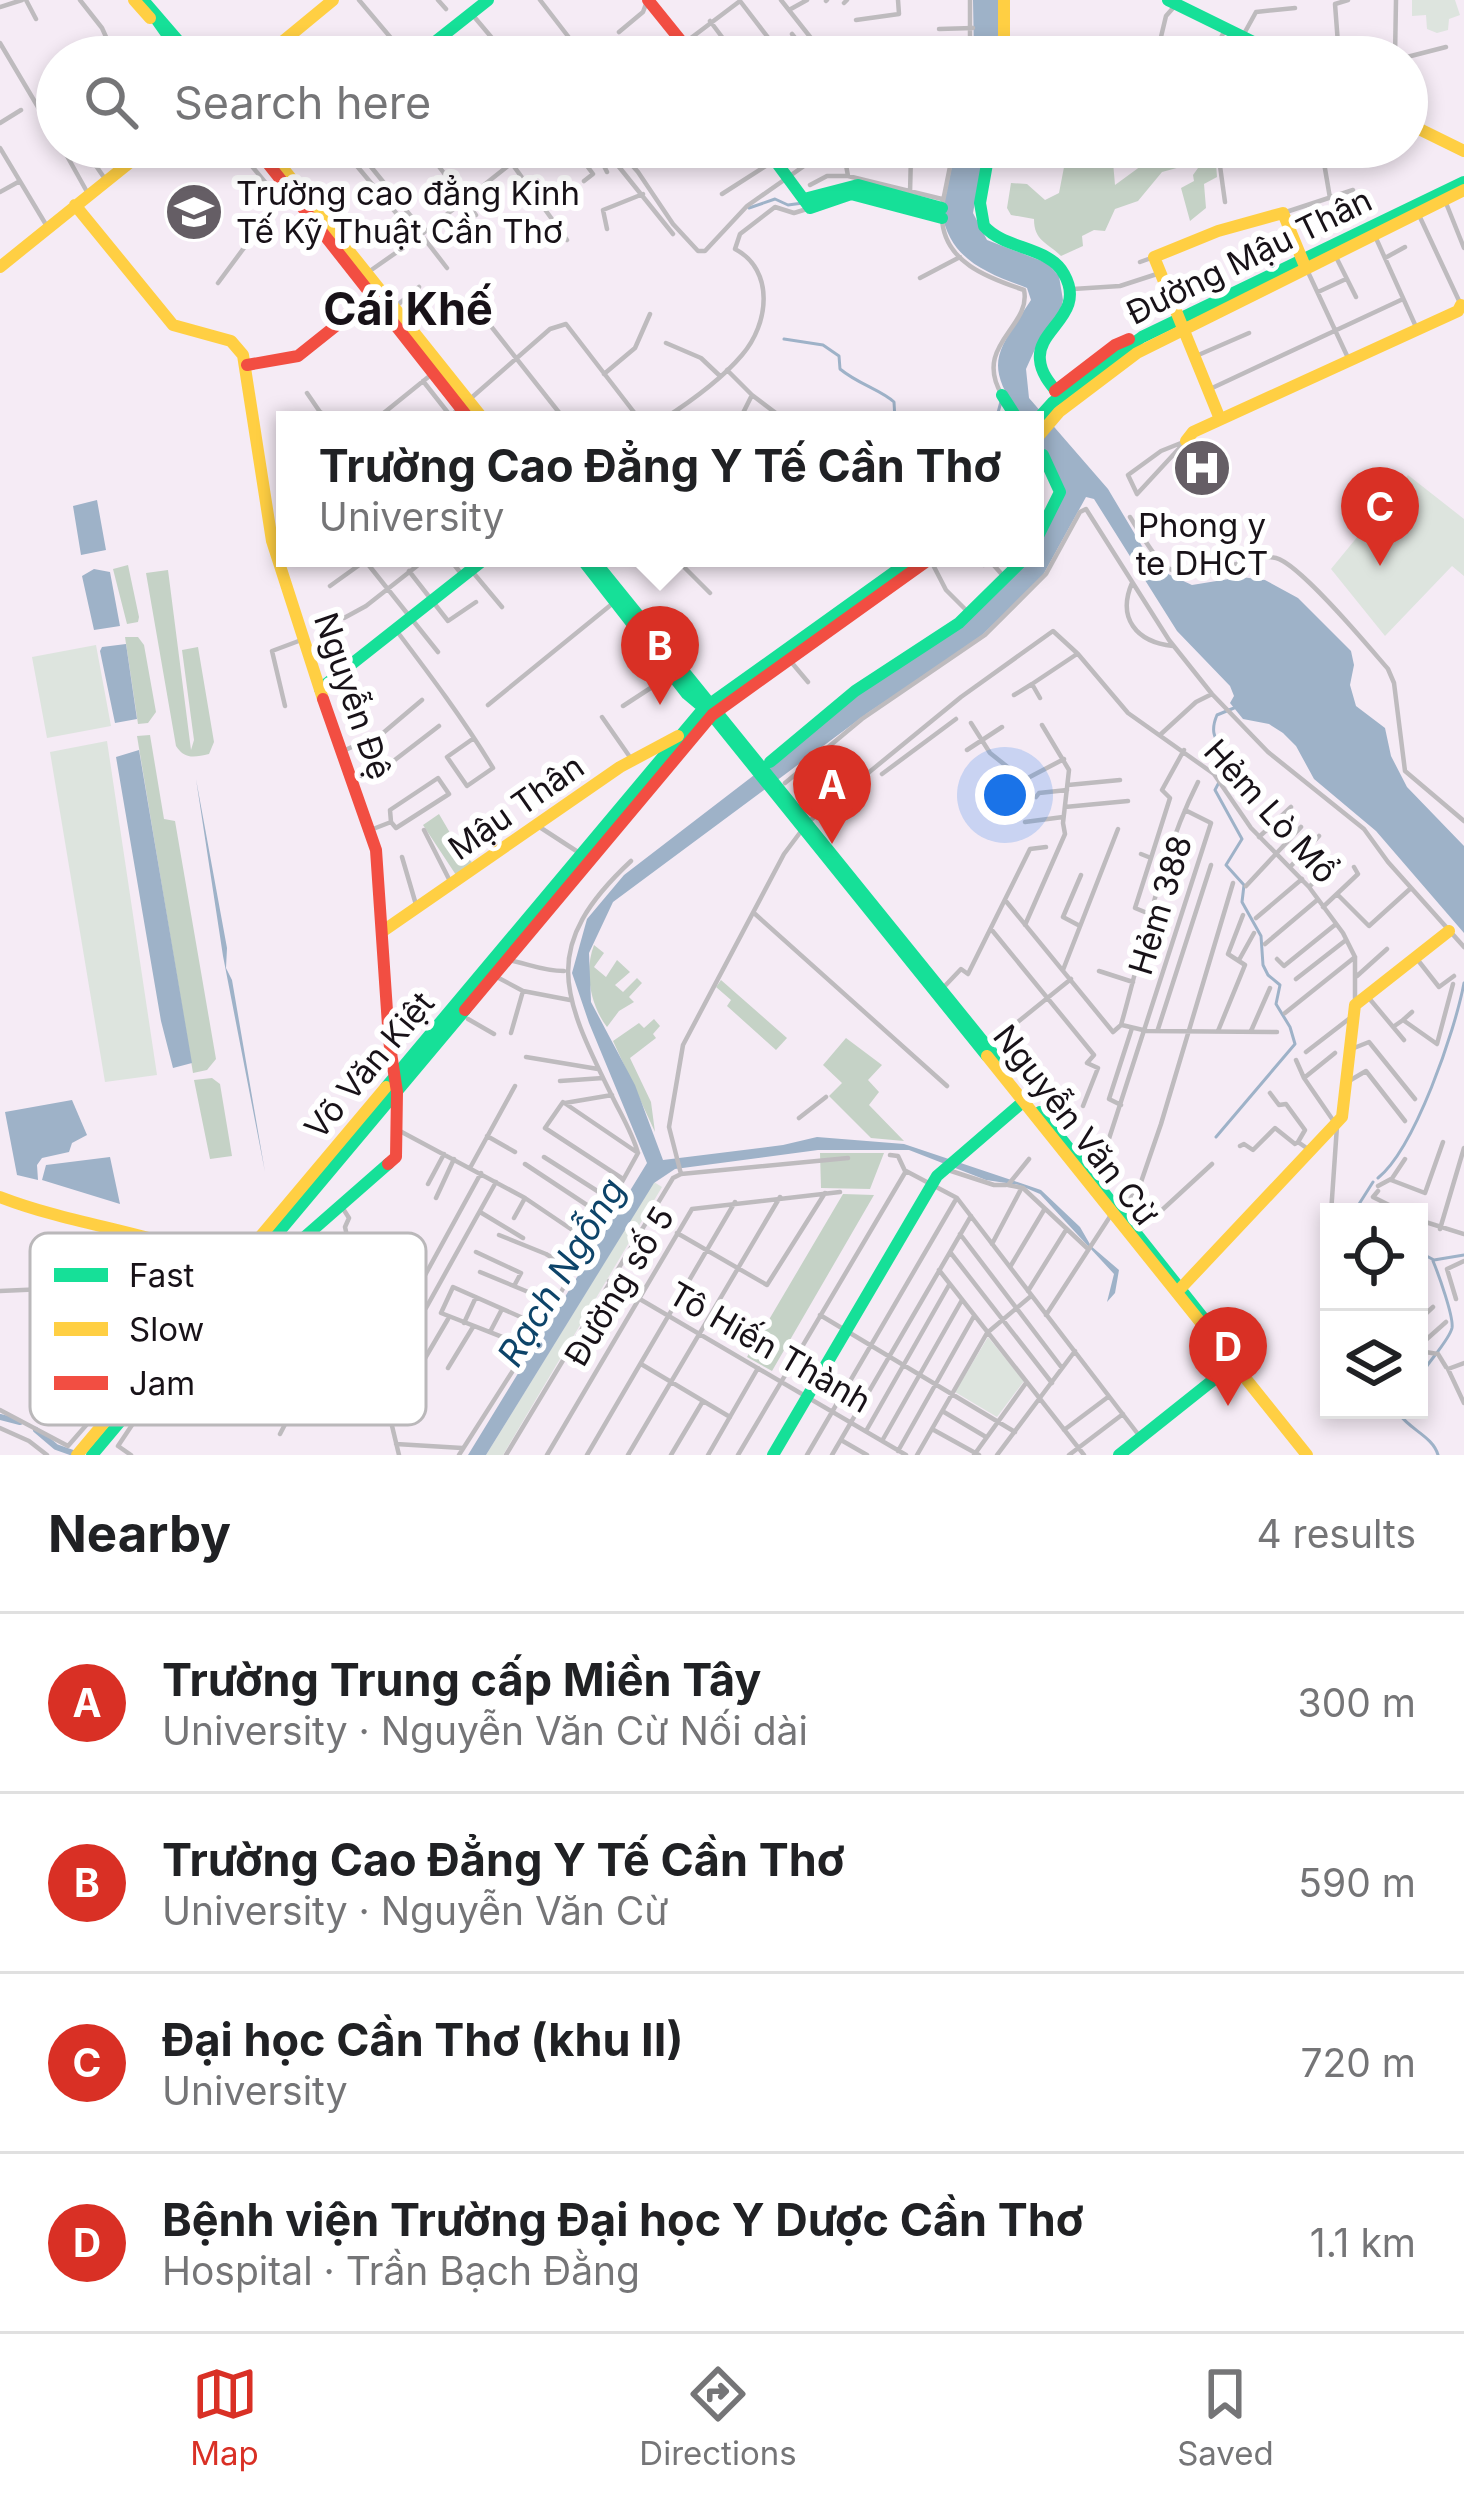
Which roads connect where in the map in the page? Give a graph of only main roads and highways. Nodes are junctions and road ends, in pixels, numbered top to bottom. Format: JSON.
{"nodes":[{"id":1,"x":334,"y":0,"type":"edge"},
{"id":2,"x":488,"y":0,"type":"edge"},
{"id":3,"x":649,"y":0,"type":"edge"},
{"id":4,"x":1004,"y":0,"type":"edge"},
{"id":5,"x":1158,"y":0,"type":"edge"},
{"id":6,"x":144,"y":2,"type":"edge"},
{"id":7,"x":1175,"y":3,"type":"edge"},
{"id":8,"x":161,"y":24,"type":"junction"},
{"id":9,"x":169,"y":36,"type":"edge"},
{"id":10,"x":172,"y":36,"type":"edge"},
{"id":11,"x":290,"y":36,"type":"edge"},
{"id":12,"x":443,"y":36,"type":"edge"},
{"id":13,"x":675,"y":36,"type":"edge"},
{"id":14,"x":1004,"y":36,"type":"edge"},
{"id":15,"x":1231,"y":36,"type":"edge"},
{"id":16,"x":1241,"y":36,"type":"edge"},
{"id":17,"x":1428,"y":130,"type":"edge"},
{"id":18,"x":1464,"y":148,"type":"edge"},
{"id":19,"x":122,"y":168,"type":"edge"},
{"id":20,"x":274,"y":168,"type":"edge"},
{"id":21,"x":276,"y":168,"type":"edge"},
{"id":22,"x":284,"y":168,"type":"edge"},
{"id":23,"x":781,"y":168,"type":"edge"},
{"id":24,"x":986,"y":168,"type":"edge"},
{"id":25,"x":279,"y":173,"type":"junction"},
{"id":26,"x":1464,"y":186,"type":"edge"},
{"id":27,"x":74,"y":206,"type":"junction"},
{"id":28,"x":942,"y":208,"type":"road end"},
{"id":29,"x":1399,"y":217,"type":"junction"},
{"id":30,"x":1304,"y":263,"type":"junction"},
{"id":31,"x":0,"y":266,"type":"edge"},
{"id":32,"x":372,"y":297,"type":"junction"},
{"id":33,"x":1461,"y":305,"type":"road end"},
{"id":34,"x":1181,"y":322,"type":"junction"},
{"id":35,"x":1143,"y":342,"type":"junction"},
{"id":36,"x":1126,"y":353,"type":"junction"},
{"id":37,"x":247,"y":364,"type":"junction"},
{"id":38,"x":1055,"y":391,"type":"junction"},
{"id":39,"x":1003,"y":396,"type":"road end"},
{"id":40,"x":456,"y":410,"type":"edge"},
{"id":41,"x":1012,"y":411,"type":"edge"},
{"id":42,"x":1044,"y":412,"type":"edge"},
{"id":43,"x":1220,"y":419,"type":"junction"},
{"id":44,"x":1044,"y":430,"type":"edge"},
{"id":45,"x":1186,"y":441,"type":"road end"},
{"id":46,"x":1044,"y":463,"type":"edge"},
{"id":47,"x":1044,"y":524,"type":"edge"},
{"id":48,"x":276,"y":553,"type":"edge"},
{"id":49,"x":280,"y":567,"type":"edge"},
{"id":50,"x":475,"y":567,"type":"edge"},
{"id":51,"x":589,"y":567,"type":"edge"},
{"id":52,"x":599,"y":567,"type":"edge"},
{"id":53,"x":902,"y":567,"type":"edge"},
{"id":54,"x":916,"y":567,"type":"edge"},
{"id":55,"x":1017,"y":567,"type":"edge"},
{"id":56,"x":810,"y":637,"type":"junction"},
{"id":57,"x":320,"y":689,"type":"junction"},
{"id":58,"x":711,"y":709,"type":"junction"},
{"id":59,"x":660,"y":752,"type":"junction"},
{"id":60,"x":770,"y":763,"type":"dead end"},
{"id":61,"x":383,"y":931,"type":"junction"},
{"id":62,"x":1449,"y":931,"type":"road end"},
{"id":63,"x":896,"y":938,"type":"junction"},
{"id":64,"x":388,"y":1040,"type":"junction"},
{"id":65,"x":414,"y":1053,"type":"junction"},
{"id":66,"x":394,"y":1076,"type":"junction"},
{"id":67,"x":397,"y":1092,"type":"junction"},
{"id":68,"x":1026,"y":1099,"type":"junction"},
{"id":69,"x":0,"y":1197,"type":"edge"},
{"id":70,"x":1116,"y":1214,"type":"junction"},
{"id":71,"x":136,"y":1233,"type":"edge"},
{"id":72,"x":269,"y":1233,"type":"edge"},
{"id":73,"x":271,"y":1233,"type":"edge"},
{"id":74,"x":311,"y":1233,"type":"edge"},
{"id":75,"x":1180,"y":1289,"type":"junction"},
{"id":76,"x":1235,"y":1363,"type":"junction"},
{"id":77,"x":93,"y":1447,"type":"edge"},
{"id":78,"x":77,"y":1455,"type":"edge"},
{"id":79,"x":773,"y":1455,"type":"edge"},
{"id":80,"x":1119,"y":1455,"type":"edge"},
{"id":81,"x":1310,"y":1455,"type":"edge"}],
"edges":[{"from":1,"to":11,"type":"main road"},
{"from":2,"to":12,"type":"main road"},
{"from":3,"to":13,"type":"main road"},
{"from":4,"to":14,"type":"main road"},
{"from":5,"to":7,"type":"main road"},
{"from":6,"to":8,"type":"main road"},
{"from":7,"to":15,"type":"main road"},
{"from":7,"to":16,"type":"main road"},
{"from":8,"to":9,"type":"main road"},
{"from":8,"to":10,"type":"main road"},
{"from":17,"to":18,"type":"main road"},
{"from":19,"to":27,"type":"main road"},
{"from":20,"to":25,"type":"main road"},
{"from":21,"to":25,"type":"main road"},
{"from":22,"to":25,"type":"main road"},
{"from":23,"to":28,"type":"main road"},
{"from":24,"to":38,"type":"main road"},
{"from":25,"to":32,"type":"main road"},
{"from":25,"to":40,"type":"main road"},
{"from":26,"to":29,"type":"main road","name":"Đường Mậu Thân"},
{"from":26,"to":29,"type":"main road","name":"Đường Mậu Thân"},
{"from":27,"to":31,"type":"main road"},
{"from":27,"to":37,"type":"main road"},
{"from":29,"to":30,"type":"main road","name":"Đường Mậu Thân"},
{"from":29,"to":30,"type":"main road","name":"Đường Mậu Thân"},
{"from":30,"to":34,"type":"main road","name":"Đường Mậu Thân"},
{"from":30,"to":34,"type":"main road"},
{"from":32,"to":37,"type":"main road"},
{"from":32,"to":40,"type":"main road"},
{"from":33,"to":43,"type":"main road"},
{"from":34,"to":35,"type":"main road","name":"Đường Mậu Thân"},
{"from":34,"to":43,"type":"main road"},
{"from":35,"to":36,"type":"main road","name":"Đường Mậu Thân"},
{"from":35,"to":38,"type":"main road"},
{"from":35,"to":38,"type":"main road"},
{"from":36,"to":42,"type":"main road"},
{"from":36,"to":44,"type":"main road"},
{"from":37,"to":48,"type":"main road","name":"Nguyễn Đệ"},
{"from":39,"to":41,"type":"main road"},
{"from":43,"to":45,"type":"main road"},
{"from":46,"to":47,"type":"main road"},
{"from":49,"to":57,"type":"main road","name":"Nguyễn Đệ"},
{"from":50,"to":57,"type":"main road"},
{"from":51,"to":58,"type":"main road"},
{"from":52,"to":58,"type":"main road"},
{"from":53,"to":56,"type":"main road"},
{"from":54,"to":56,"type":"main road"},
{"from":55,"to":60,"type":"main road"},
{"from":56,"to":58,"type":"main road"},
{"from":56,"to":58,"type":"main road"},
{"from":57,"to":61,"type":"main road","name":"Nguyễn Đệ"},
{"from":58,"to":59,"type":"main road","name":"Mậu Thân"},
{"from":58,"to":63,"type":"main road"},
{"from":58,"to":67,"type":"main road","name":"Võ Văn Kiệt"},
{"from":59,"to":61,"type":"main road","name":"Mậu Thân"},
{"from":59,"to":65,"type":"main road","name":"Võ Văn Kiệt"},
{"from":61,"to":64,"type":"main road","name":"Nguyễn Đệ"},
{"from":62,"to":75,"type":"main road"},
{"from":63,"to":68,"type":"main road","name":"Nguyễn Văn Cừ"},
{"from":63,"to":68,"type":"main road"},
{"from":64,"to":65,"type":"main road"},
{"from":64,"to":66,"type":"main road","name":"Nguyễn Đệ"},
{"from":65,"to":66,"type":"main road","name":"Võ Văn Kiệt"},
{"from":66,"to":67,"type":"main road","name":"Nguyễn Đệ"},
{"from":66,"to":72,"type":"main road","name":"Võ Văn Kiệt"},
{"from":67,"to":73,"type":"main road","name":"Võ Văn Kiệt"},
{"from":67,"to":74,"type":"main road","name":"Nguyễn Đệ"},
{"from":68,"to":70,"type":"main road","name":"Nguyễn Văn Cừ"},
{"from":68,"to":70,"type":"main road","name":"Nguyễn Văn Cừ"},
{"from":68,"to":79,"type":"main road"},
{"from":69,"to":71,"type":"main road"},
{"from":70,"to":75,"type":"main road","name":"Nguyễn Văn Cừ"},
{"from":70,"to":76,"type":"main road","name":"Nguyễn Văn Cừ"},
{"from":75,"to":76,"type":"main road","name":"Nguyễn Văn Cừ"},
{"from":76,"to":80,"type":"main road"},
{"from":76,"to":81,"type":"main road","name":"Nguyễn Văn Cừ"},
{"from":77,"to":78,"type":"main road","name":"Võ Văn Kiệt"}]}
